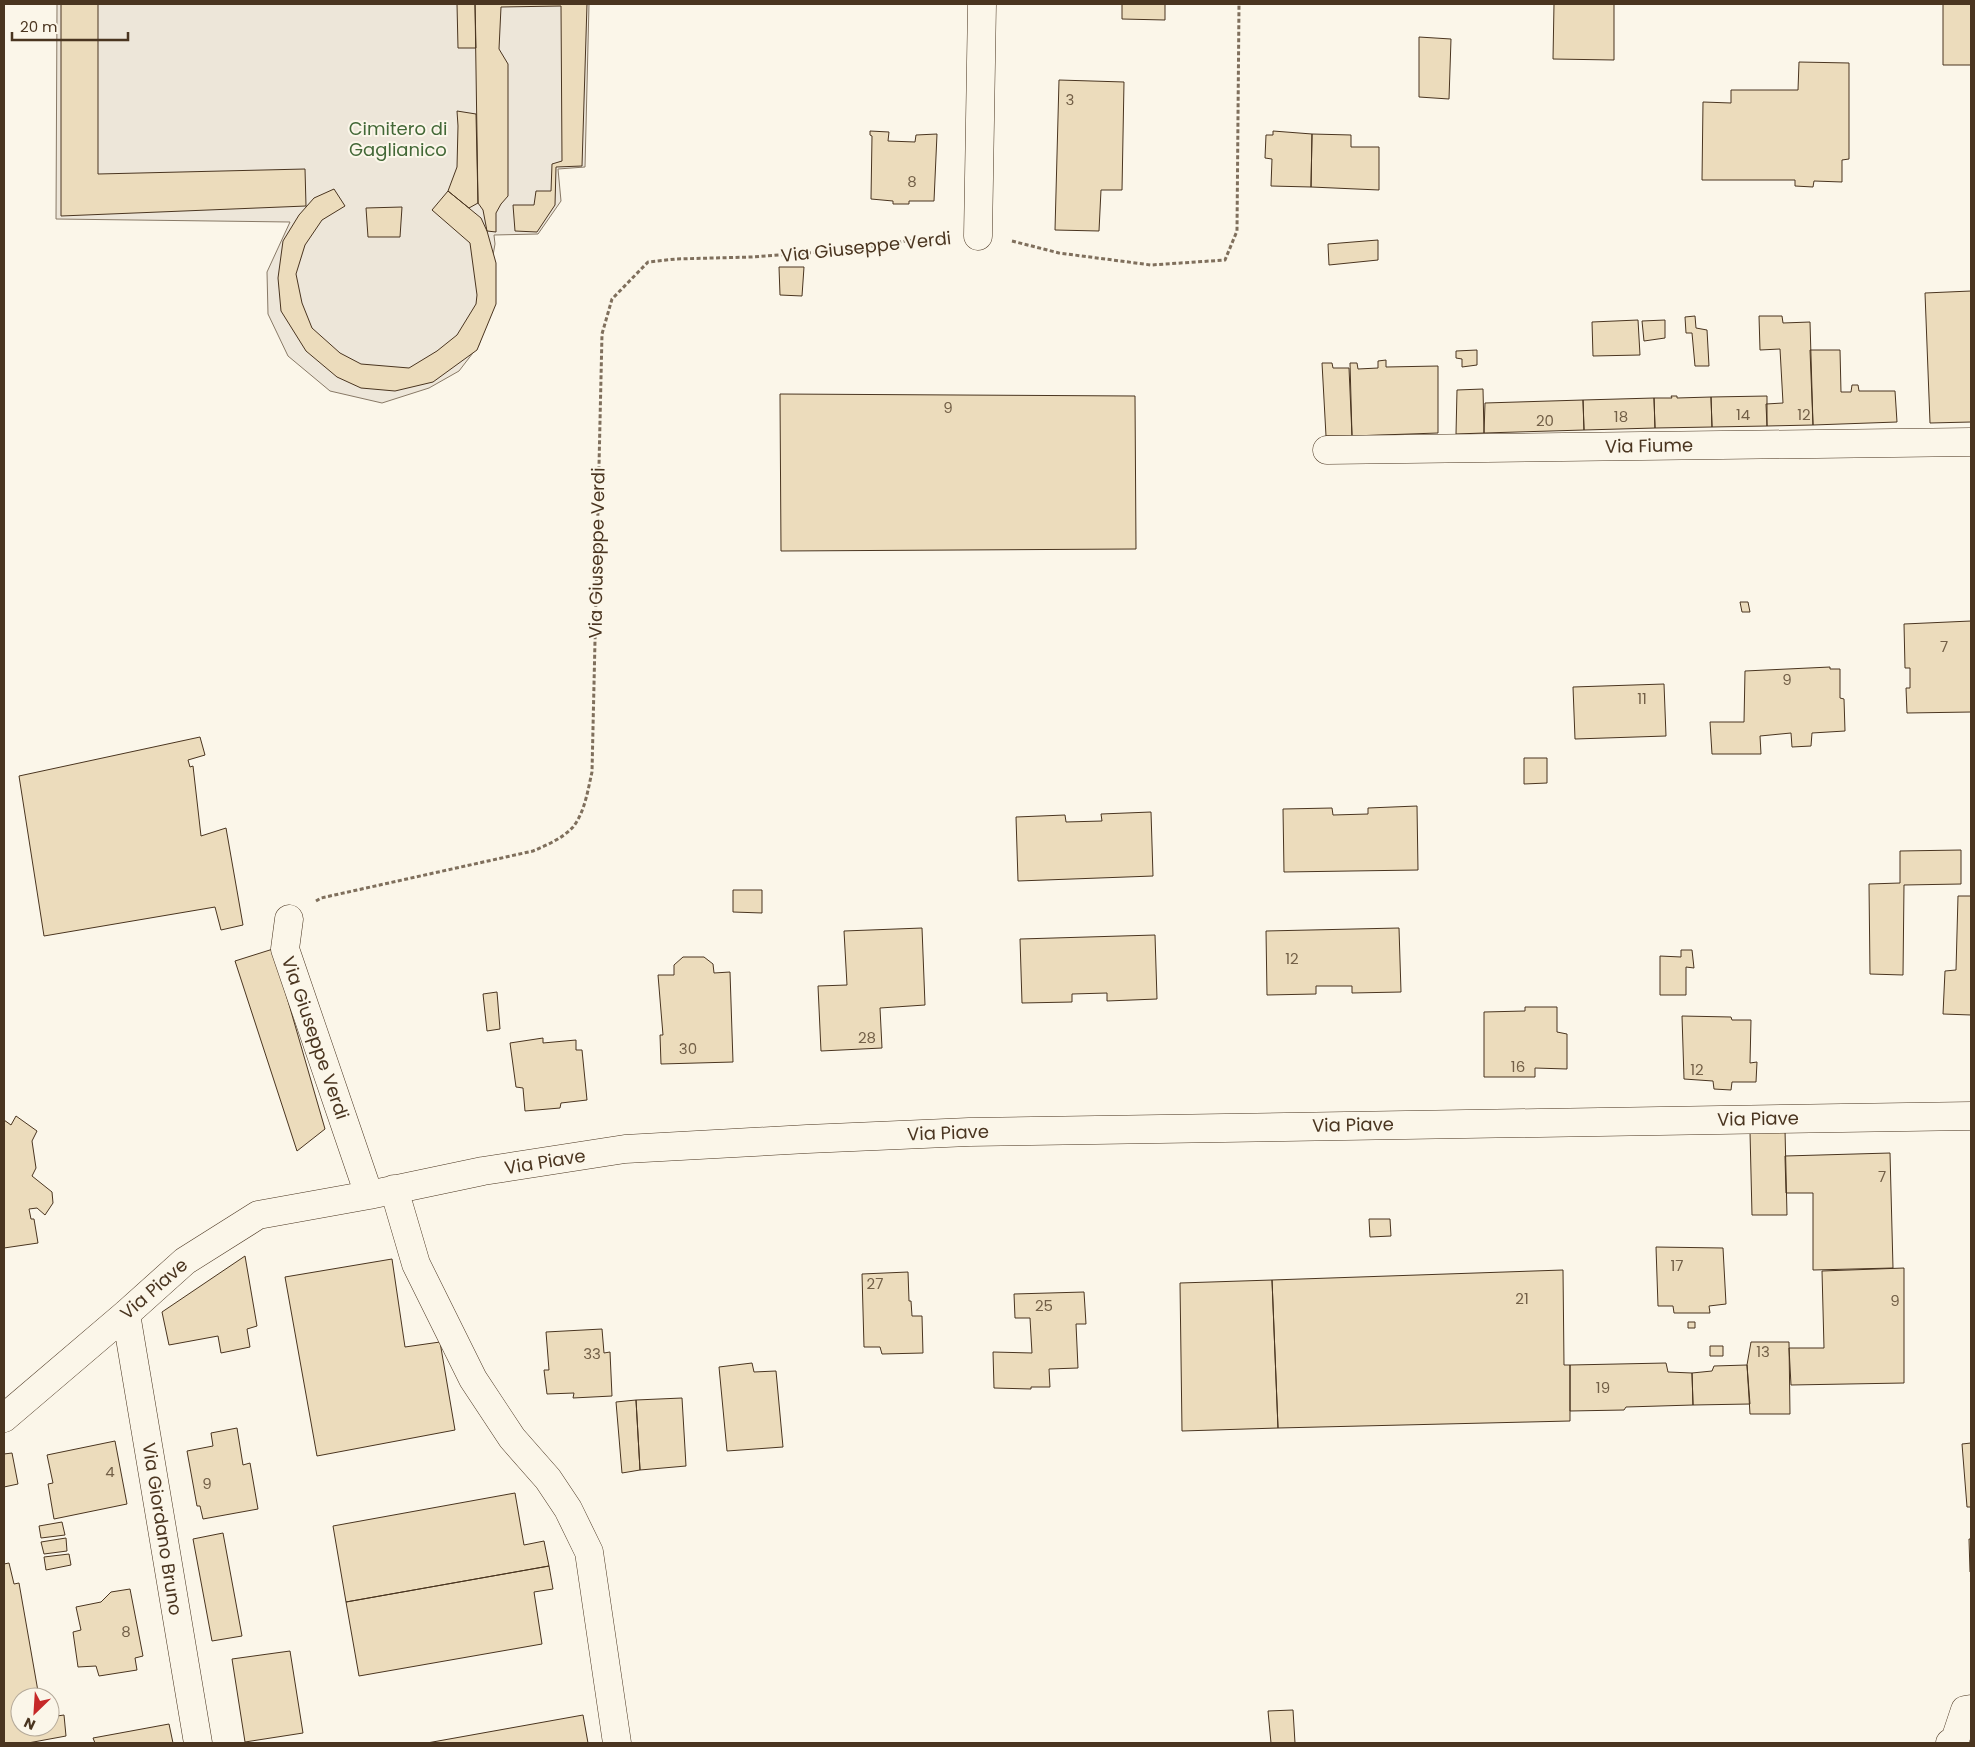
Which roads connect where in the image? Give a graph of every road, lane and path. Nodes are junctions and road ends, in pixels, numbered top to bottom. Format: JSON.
{"nodes":[{"id":1,"x":982,"y":4,"type":"edge"},
{"id":2,"x":1239,"y":4,"type":"edge"},
{"id":3,"x":978,"y":236,"type":"junction"},
{"id":4,"x":1971,"y":442,"type":"edge"},
{"id":5,"x":1327,"y":450,"type":"dead end"},
{"id":6,"x":289,"y":919,"type":"joint"},
{"id":7,"x":1971,"y":1116,"type":"edge"},
{"id":8,"x":382,"y":1192,"type":"junction"},
{"id":9,"x":126,"y":1314,"type":"junction"},
{"id":10,"x":4,"y":1418,"type":"edge"},
{"id":11,"x":1971,"y":1709,"type":"edge"},
{"id":12,"x":198,"y":1743,"type":"edge"},
{"id":13,"x":617,"y":1743,"type":"edge"},
{"id":14,"x":1950,"y":1743,"type":"edge"}],
"edges":[{"from":1,"to":3,"type":"street"},
{"from":2,"to":3,"type":"path","name":"Via Giuseppe Verdi"},
{"from":3,"to":6,"type":"path","name":"Via Giuseppe Verdi"},
{"from":4,"to":5,"type":"street","name":"Via Fiume"},
{"from":6,"to":8,"type":"street","name":"Via Giuseppe Verdi"},
{"from":7,"to":8,"type":"street","name":"Via Piave"},
{"from":8,"to":9,"type":"street","name":"Via Piave"},
{"from":8,"to":13,"type":"street","name":"Via Giuseppe Verdi"},
{"from":9,"to":10,"type":"street","name":"Via Piave"},
{"from":9,"to":12,"type":"street","name":"Via Giordano Bruno"},
{"from":11,"to":14,"type":"street"}]}
